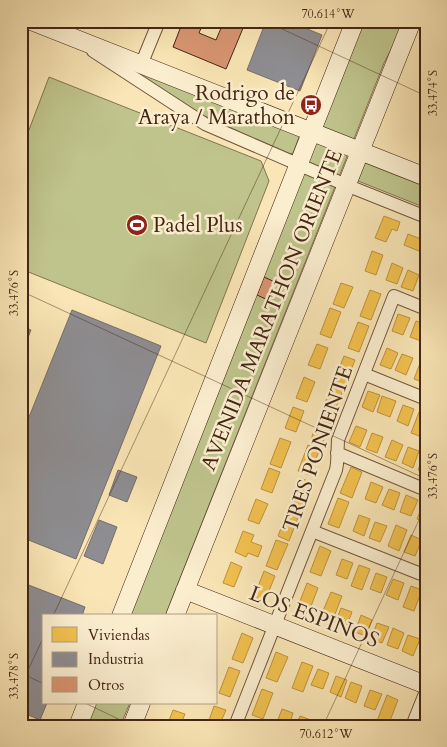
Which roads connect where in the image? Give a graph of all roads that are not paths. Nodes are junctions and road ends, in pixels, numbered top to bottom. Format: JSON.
{"nodes":[{"id":1,"x":31,"y":21,"type":"edge"},
{"id":2,"x":159,"y":21,"type":"edge"},
{"id":3,"x":356,"y":21,"type":"edge"},
{"id":4,"x":412,"y":21,"type":"edge"},
{"id":5,"x":74,"y":38,"type":"junction"},
{"id":6,"x":141,"y":65,"type":"junction"},
{"id":7,"x":312,"y":132,"type":"junction"},
{"id":8,"x":359,"y":151,"type":"junction"},
{"id":9,"x":299,"y":165,"type":"junction"},
{"id":10,"x":426,"y":177,"type":"edge"},
{"id":11,"x":346,"y":185,"type":"junction"},
{"id":12,"x":426,"y":217,"type":"edge"},
{"id":13,"x":426,"y":309,"type":"edge"},
{"id":14,"x":364,"y":374,"type":"junction"},
{"id":15,"x":426,"y":399,"type":"edge"},
{"id":16,"x":337,"y":453,"type":"junction"},
{"id":17,"x":426,"y":490,"type":"edge"},
{"id":18,"x":312,"y":531,"type":"junction"},
{"id":19,"x":426,"y":576,"type":"edge"},
{"id":20,"x":185,"y":590,"type":"junction"},
{"id":21,"x":122,"y":614,"type":"edge"},
{"id":22,"x":176,"y":614,"type":"edge"},
{"id":23,"x":275,"y":626,"type":"junction"},
{"id":24,"x":426,"y":685,"type":"edge"},
{"id":25,"x":426,"y":691,"type":"edge"},
{"id":26,"x":86,"y":704,"type":"edge"},
{"id":27,"x":141,"y":704,"type":"edge"},
{"id":28,"x":78,"y":726,"type":"edge"},
{"id":29,"x":132,"y":726,"type":"edge"},
{"id":30,"x":236,"y":726,"type":"edge"},
{"id":31,"x":412,"y":726,"type":"edge"}],
"edges":[{"from":1,"to":5,"type":"main road"},
{"from":2,"to":6,"type":"street"},
{"from":3,"to":7,"type":"main road","name":"AVENIDA MARATHON ORIENTE"},
{"from":4,"to":8,"type":"main road","name":"AVENIDA MARATHON ORIENTE"},
{"from":5,"to":6,"type":"main road"},
{"from":5,"to":9,"type":"street"},
{"from":6,"to":7,"type":"main road"},
{"from":7,"to":8,"type":"main road"},
{"from":7,"to":9,"type":"main road","name":"AVENIDA MARATHON ORIENTE"},
{"from":8,"to":10,"type":"main road"},
{"from":8,"to":11,"type":"main road","name":"AVENIDA MARATHON ORIENTE"},
{"from":9,"to":11,"type":"street"},
{"from":9,"to":21,"type":"main road","name":"AVENIDA MARATHON ORIENTE"},
{"from":11,"to":12,"type":"street"},
{"from":11,"to":20,"type":"main road","name":"AVENIDA MARATHON ORIENTE"},
{"from":13,"to":14,"type":"street","name":"TRES PONIENTE"},
{"from":14,"to":15,"type":"street"},
{"from":14,"to":16,"type":"street","name":"TRES PONIENTE"},
{"from":16,"to":17,"type":"street"},
{"from":16,"to":18,"type":"street","name":"TRES PONIENTE"},
{"from":18,"to":19,"type":"street"},
{"from":18,"to":23,"type":"street","name":"TRES PONIENTE"},
{"from":20,"to":22,"type":"main road","name":"AVENIDA MARATHON ORIENTE"},
{"from":20,"to":23,"type":"main road","name":"LOS ESPINOS"},
{"from":23,"to":24,"type":"main road","name":"LOS ESPINOS"},
{"from":23,"to":30,"type":"street","name":"TRES PONIENTE"},
{"from":25,"to":31,"type":"street"},
{"from":26,"to":28,"type":"main road"},
{"from":27,"to":29,"type":"main road"}]}
